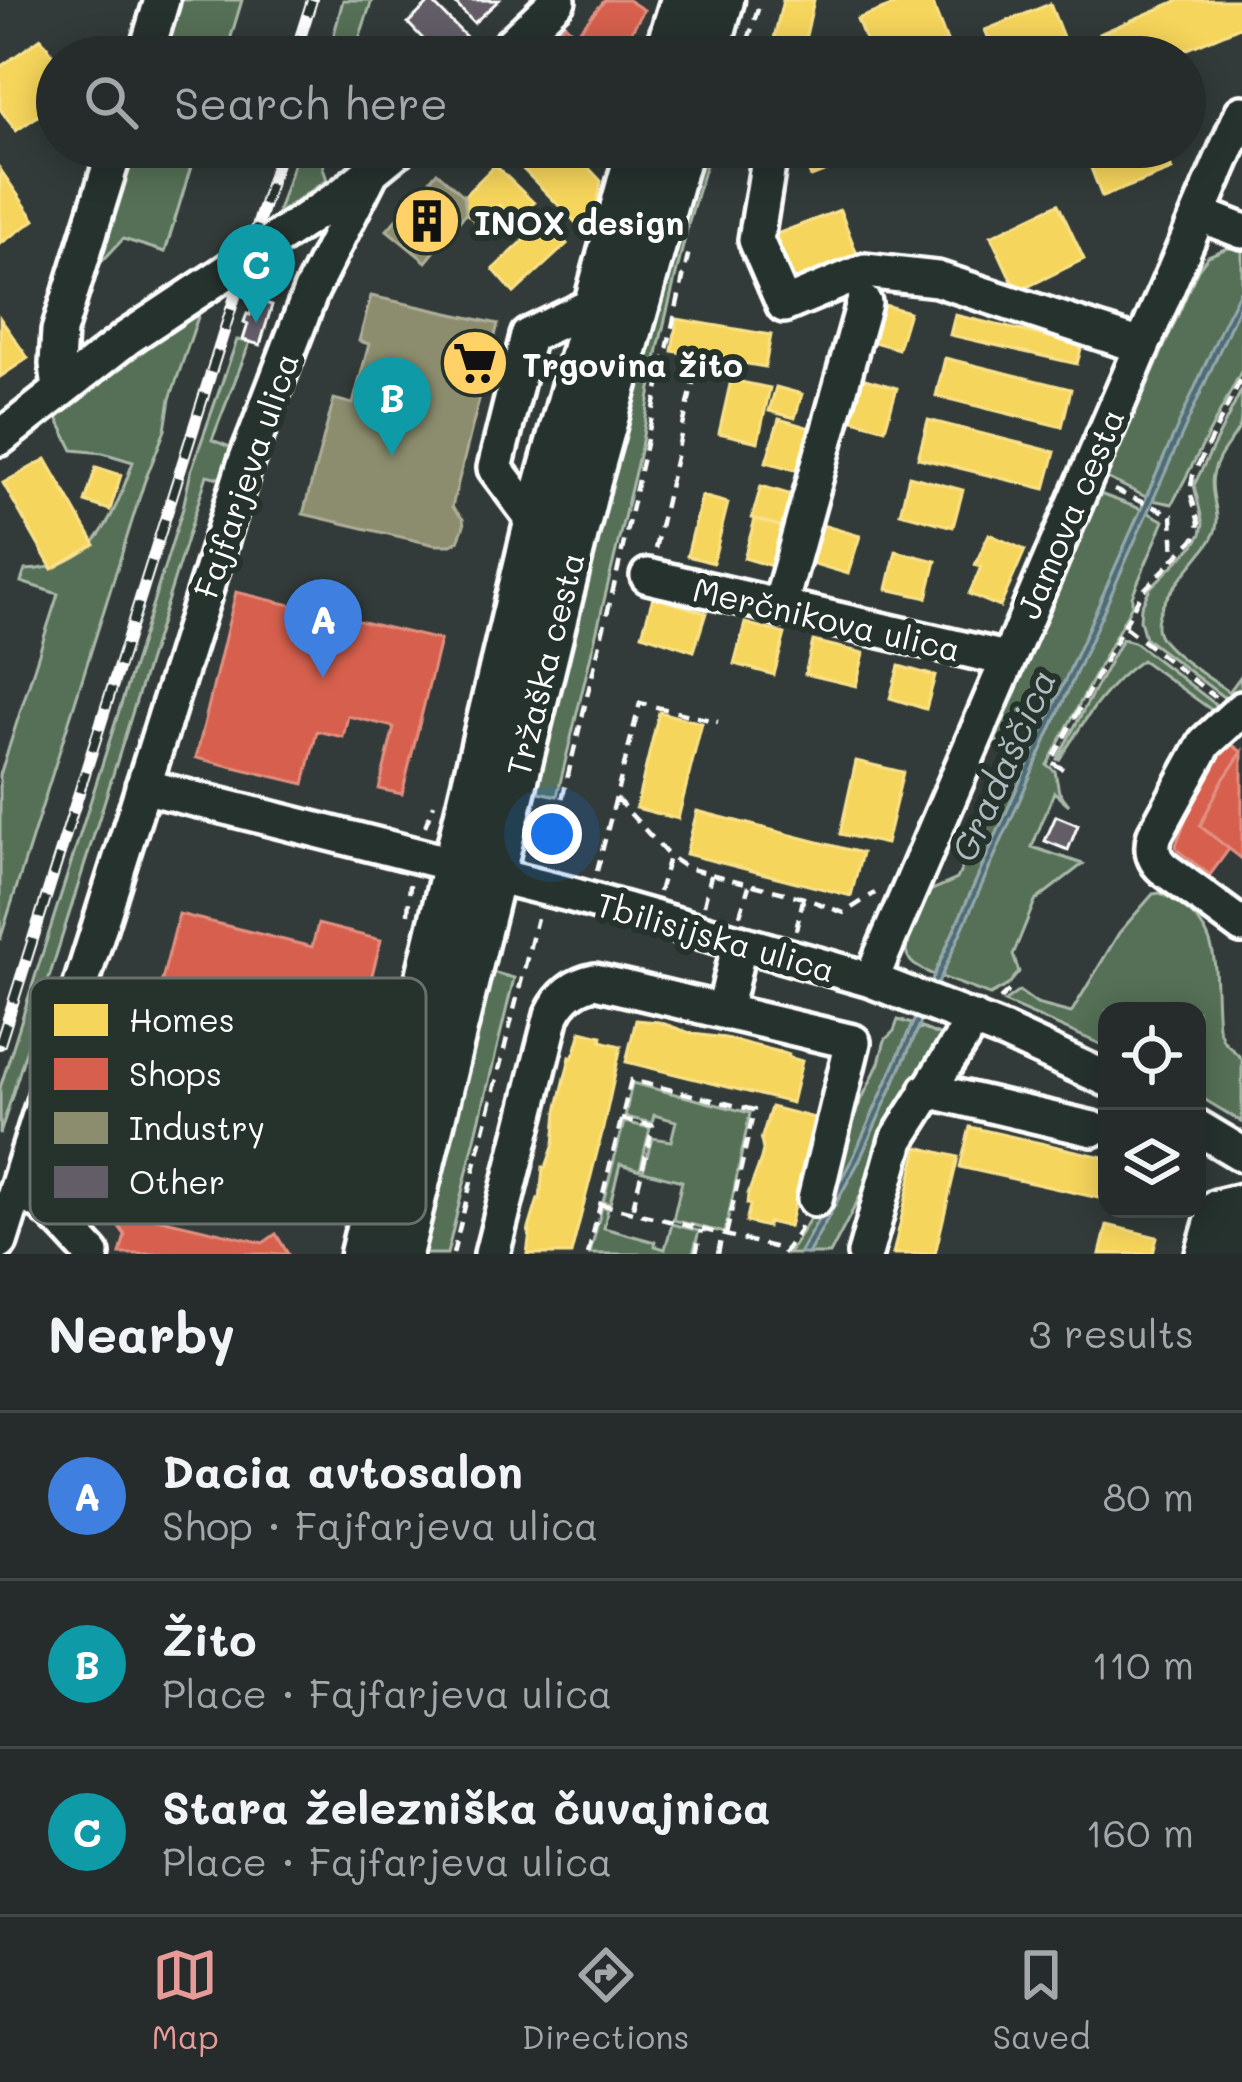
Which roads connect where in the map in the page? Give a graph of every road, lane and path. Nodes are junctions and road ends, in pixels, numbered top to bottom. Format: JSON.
{"nodes":[{"id":1,"x":162,"y":0,"type":"edge"},
{"id":2,"x":558,"y":0,"type":"edge"},
{"id":3,"x":683,"y":0,"type":"edge"},
{"id":4,"x":722,"y":0,"type":"edge"},
{"id":5,"x":761,"y":0,"type":"edge"},
{"id":6,"x":151,"y":36,"type":"edge"},
{"id":7,"x":520,"y":36,"type":"edge"},
{"id":8,"x":672,"y":36,"type":"edge"},
{"id":9,"x":728,"y":36,"type":"edge"},
{"id":10,"x":742,"y":36,"type":"edge"},
{"id":11,"x":1242,"y":113,"type":"edge"},
{"id":12,"x":110,"y":168,"type":"edge"},
{"id":13,"x":377,"y":168,"type":"edge"},
{"id":14,"x":633,"y":168,"type":"edge"},
{"id":15,"x":675,"y":168,"type":"edge"},
{"id":16,"x":767,"y":168,"type":"edge"},
{"id":17,"x":370,"y":174,"type":"junction"},
{"id":18,"x":1199,"y":214,"type":"junction"},
{"id":19,"x":1242,"y":231,"type":"edge"},
{"id":20,"x":694,"y":233,"type":"dead end"},
{"id":21,"x":597,"y":303,"type":"junction"},
{"id":22,"x":864,"y":303,"type":"dead end"},
{"id":23,"x":1141,"y":346,"type":"junction"},
{"id":24,"x":699,"y":356,"type":"dead end"},
{"id":25,"x":1242,"y":377,"type":"edge"},
{"id":26,"x":60,"y":390,"type":"junction"},
{"id":27,"x":0,"y":438,"type":"edge"},
{"id":28,"x":1127,"y":496,"type":"dead end"},
{"id":29,"x":536,"y":523,"type":"junction"},
{"id":30,"x":1174,"y":560,"type":"junction"},
{"id":31,"x":648,"y":576,"type":"joint"},
{"id":32,"x":779,"y":609,"type":"junction"},
{"id":33,"x":1125,"y":627,"type":"junction"},
{"id":34,"x":1006,"y":659,"type":"junction"},
{"id":35,"x":1239,"y":711,"type":"edge"},
{"id":36,"x":718,"y":722,"type":"dead end"},
{"id":37,"x":1063,"y":770,"type":"dead end"},
{"id":38,"x":143,"y":786,"type":"junction"},
{"id":39,"x":616,"y":798,"type":"junction"},
{"id":40,"x":669,"y":856,"type":"junction"},
{"id":41,"x":549,"y":866,"type":"dead end"},
{"id":42,"x":473,"y":869,"type":"junction"},
{"id":43,"x":596,"y":874,"type":"dead end"},
{"id":44,"x":711,"y":874,"type":"junction"},
{"id":45,"x":750,"y":884,"type":"junction"},
{"id":46,"x":888,"y":886,"type":"dead end"},
{"id":47,"x":658,"y":892,"type":"dead end"},
{"id":48,"x":804,"y":898,"type":"junction"},
{"id":49,"x":704,"y":904,"type":"dead end"},
{"id":50,"x":538,"y":914,"type":"dead end"},
{"id":51,"x":1242,"y":926,"type":"edge"},
{"id":52,"x":740,"y":929,"type":"junction"},
{"id":53,"x":796,"y":930,"type":"dead end"},
{"id":54,"x":511,"y":960,"type":"dead end"},
{"id":55,"x":524,"y":964,"type":"junction"},
{"id":56,"x":83,"y":978,"type":"edge"},
{"id":57,"x":871,"y":980,"type":"junction"},
{"id":58,"x":1012,"y":988,"type":"dead end"},
{"id":59,"x":972,"y":1010,"type":"junction"},
{"id":60,"x":724,"y":1011,"type":"junction"},
{"id":61,"x":426,"y":1032,"type":"edge"},
{"id":62,"x":1098,"y":1074,"type":"edge"},
{"id":63,"x":927,"y":1090,"type":"junction"},
{"id":64,"x":426,"y":1117,"type":"edge"},
{"id":65,"x":621,"y":1119,"type":"junction"},
{"id":66,"x":1093,"y":1129,"type":"dead end"},
{"id":67,"x":1206,"y":1132,"type":"edge"},
{"id":68,"x":30,"y":1146,"type":"edge"},
{"id":69,"x":1242,"y":1154,"type":"edge"},
{"id":70,"x":30,"y":1195,"type":"edge"},
{"id":71,"x":815,"y":1199,"type":"dead end"},
{"id":72,"x":600,"y":1204,"type":"junction"},
{"id":73,"x":1242,"y":1205,"type":"edge"},
{"id":74,"x":632,"y":1212,"type":"junction"},
{"id":75,"x":7,"y":1219,"type":"edge"},
{"id":76,"x":63,"y":1224,"type":"edge"},
{"id":77,"x":371,"y":1224,"type":"edge"},
{"id":78,"x":406,"y":1224,"type":"edge"},
{"id":79,"x":701,"y":1229,"type":"junction"},
{"id":80,"x":724,"y":1235,"type":"junction"},
{"id":81,"x":786,"y":1250,"type":"dead end"},
{"id":82,"x":92,"y":1254,"type":"edge"},
{"id":83,"x":362,"y":1254,"type":"edge"},
{"id":84,"x":400,"y":1254,"type":"edge"},
{"id":85,"x":453,"y":1254,"type":"edge"},
{"id":86,"x":492,"y":1254,"type":"edge"},
{"id":87,"x":588,"y":1254,"type":"edge"},
{"id":88,"x":696,"y":1254,"type":"edge"},
{"id":89,"x":718,"y":1254,"type":"edge"},
{"id":90,"x":865,"y":1254,"type":"edge"},
{"id":91,"x":1203,"y":1254,"type":"edge"},
{"id":92,"x":1231,"y":1254,"type":"edge"}],
"edges":[{"from":1,"to":6,"type":"street"},
{"from":2,"to":7,"type":"street"},
{"from":3,"to":8,"type":"main road"},
{"from":4,"to":9,"type":"main road"},
{"from":5,"to":10,"type":"path"},
{"from":11,"to":18,"type":"street","name":"Jamova cesta"},
{"from":12,"to":26,"type":"street"},
{"from":13,"to":17,"type":"street"},
{"from":14,"to":21,"type":"main road","name":"Tržaška cesta"},
{"from":15,"to":42,"type":"main road","name":"Tržaška cesta"},
{"from":16,"to":23,"type":"street"},
{"from":17,"to":26,"type":"street"},
{"from":17,"to":38,"type":"street","name":"Fajfarjeva ulica"},
{"from":18,"to":19,"type":"street"},
{"from":18,"to":23,"type":"street","name":"Jamova cesta"},
{"from":20,"to":41,"type":"path","name":"Tržaška cesta"},
{"from":21,"to":29,"type":"main road","name":"Tržaška cesta"},
{"from":21,"to":29,"type":"street"},
{"from":22,"to":32,"type":"street"},
{"from":23,"to":34,"type":"street","name":"Jamova cesta"},
{"from":24,"to":31,"type":"path"},
{"from":25,"to":30,"type":"path"},
{"from":26,"to":27,"type":"street"},
{"from":28,"to":30,"type":"path"},
{"from":29,"to":42,"type":"main road","name":"Tržaška cesta"},
{"from":30,"to":33,"type":"path"},
{"from":31,"to":32,"type":"street","name":"Merčnikova ulica"},
{"from":32,"to":34,"type":"street","name":"Merčnikova ulica"},
{"from":33,"to":35,"type":"path"},
{"from":33,"to":37,"type":"path"},
{"from":34,"to":57,"type":"street","name":"Jamova cesta"},
{"from":35,"to":51,"type":"street"},
{"from":36,"to":39,"type":"path"},
{"from":38,"to":42,"type":"street"},
{"from":38,"to":56,"type":"street","name":"Fajfarjeva ulica"},
{"from":39,"to":40,"type":"path"},
{"from":39,"to":43,"type":"path"},
{"from":40,"to":44,"type":"path"},
{"from":40,"to":47,"type":"path"},
{"from":42,"to":52,"type":"street","name":"Tbilisijska ulica"},
{"from":42,"to":61,"type":"main road","name":"Tržaška cesta"},
{"from":42,"to":64,"type":"main road","name":"Tržaška cesta"},
{"from":44,"to":45,"type":"path"},
{"from":44,"to":49,"type":"path"},
{"from":45,"to":48,"type":"path"},
{"from":45,"to":52,"type":"path"},
{"from":46,"to":48,"type":"path"},
{"from":48,"to":53,"type":"path"},
{"from":50,"to":55,"type":"path"},
{"from":52,"to":57,"type":"street","name":"Tbilisijska ulica"},
{"from":52,"to":60,"type":"street"},
{"from":54,"to":55,"type":"path"},
{"from":55,"to":85,"type":"path"},
{"from":57,"to":59,"type":"street","name":"Tbilisijska ulica"},
{"from":58,"to":59,"type":"path"},
{"from":59,"to":62,"type":"street","name":"Tbilisijska ulica"},
{"from":59,"to":63,"type":"street"},
{"from":60,"to":71,"type":"street"},
{"from":60,"to":86,"type":"street"},
{"from":63,"to":66,"type":"street"},
{"from":63,"to":90,"type":"street"},
{"from":65,"to":72,"type":"path"},
{"from":65,"to":74,"type":"path"},
{"from":65,"to":80,"type":"path"},
{"from":67,"to":69,"type":"street"},
{"from":68,"to":75,"type":"street","name":"Fajfarjeva ulica"},
{"from":70,"to":75,"type":"street"},
{"from":72,"to":74,"type":"path"},
{"from":72,"to":87,"type":"path"},
{"from":73,"to":91,"type":"street"},
{"from":73,"to":92,"type":"street"},
{"from":74,"to":79,"type":"path"},
{"from":76,"to":82,"type":"street"},
{"from":77,"to":83,"type":"main road","name":"Tržaška cesta"},
{"from":78,"to":84,"type":"main road","name":"Tržaška cesta"},
{"from":79,"to":80,"type":"path"},
{"from":79,"to":88,"type":"path"},
{"from":80,"to":81,"type":"path"},
{"from":80,"to":89,"type":"path"}]}
